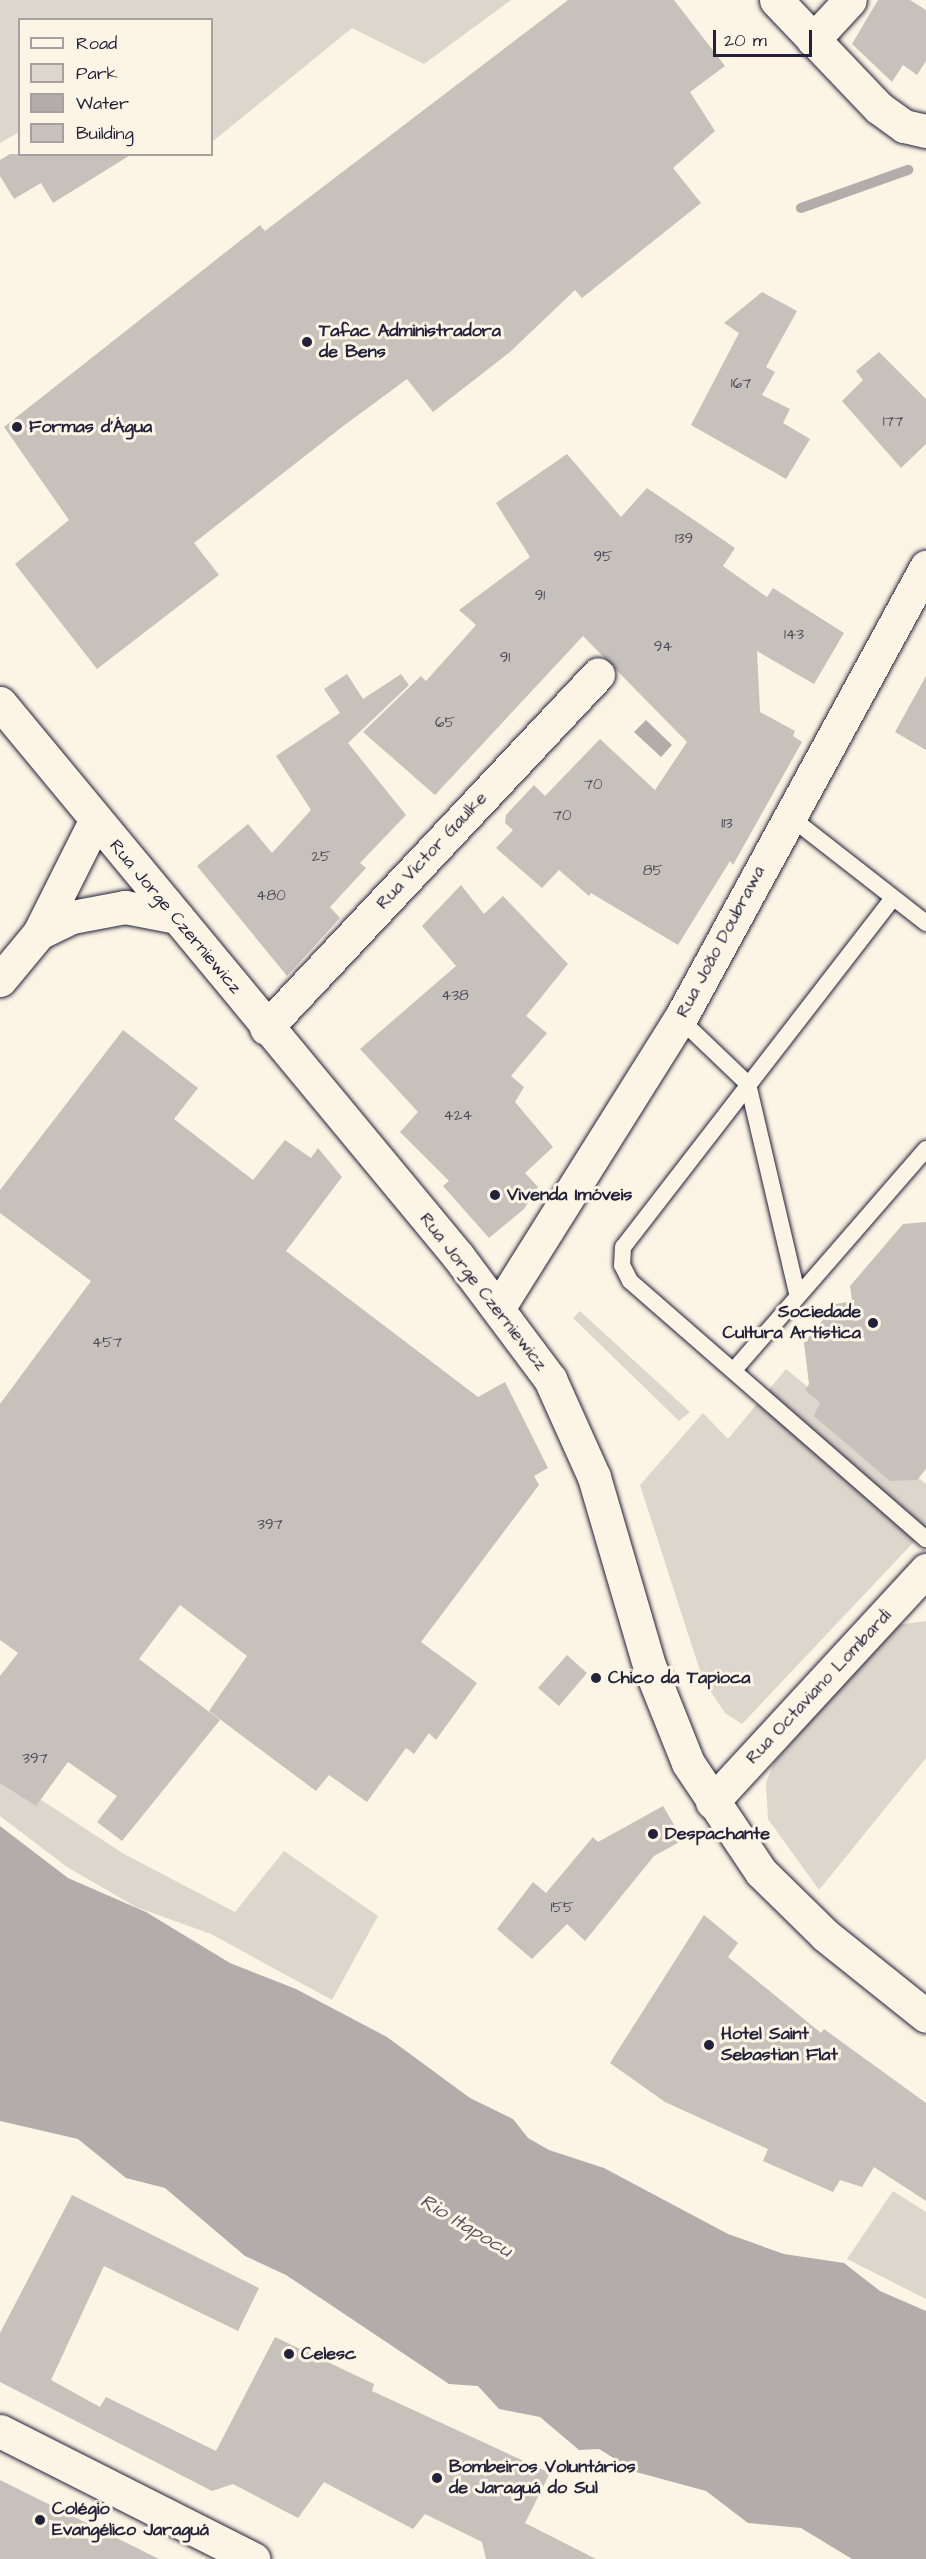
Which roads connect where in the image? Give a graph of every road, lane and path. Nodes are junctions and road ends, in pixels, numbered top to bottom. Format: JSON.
{"nodes":[{"id":1,"x":776,"y":0,"type":"edge"},
{"id":2,"x":850,"y":0,"type":"edge"},
{"id":3,"x":813,"y":40,"type":"junction"},
{"id":4,"x":926,"y":131,"type":"edge"},
{"id":5,"x":926,"y":567,"type":"edge"},
{"id":6,"x":598,"y":675,"type":"dead end"},
{"id":7,"x":0,"y":703,"type":"edge"},
{"id":8,"x":789,"y":816,"type":"junction"},
{"id":9,"x":95,"y":821,"type":"junction"},
{"id":10,"x":893,"y":898,"type":"junction"},
{"id":11,"x":177,"y":917,"type":"junction"},
{"id":12,"x":926,"y":923,"type":"edge"},
{"id":13,"x":39,"y":933,"type":"junction"},
{"id":14,"x":1,"y":977,"type":"edge"},
{"id":15,"x":680,"y":1019,"type":"junction"},
{"id":16,"x":266,"y":1028,"type":"junction"},
{"id":17,"x":748,"y":1083,"type":"junction"},
{"id":18,"x":926,"y":1149,"type":"edge"},
{"id":19,"x":797,"y":1293,"type":"junction"},
{"id":20,"x":499,"y":1307,"type":"junction"},
{"id":21,"x":734,"y":1370,"type":"junction"},
{"id":22,"x":926,"y":1539,"type":"edge"},
{"id":23,"x":926,"y":1570,"type":"edge"},
{"id":24,"x":712,"y":1802,"type":"junction"},
{"id":25,"x":926,"y":2016,"type":"edge"},
{"id":26,"x":0,"y":2431,"type":"edge"},
{"id":27,"x":253,"y":2559,"type":"edge"}],
"edges":[{"from":1,"to":3,"type":"main road"},
{"from":2,"to":3,"type":"main road"},
{"from":3,"to":4,"type":"main road"},
{"from":5,"to":8,"type":"main road","name":"Rua João Doubrawa"},
{"from":6,"to":16,"type":"main road","name":"Rua Victor Gaulke"},
{"from":7,"to":9,"type":"main road","name":"Rua Jorge Czerniewicz"},
{"from":8,"to":10,"type":"lane"},
{"from":8,"to":15,"type":"main road","name":"Rua João Doubrawa"},
{"from":9,"to":11,"type":"main road","name":"Rua Jorge Czerniewicz"},
{"from":9,"to":13,"type":"main road"},
{"from":10,"to":12,"type":"lane"},
{"from":10,"to":17,"type":"lane"},
{"from":11,"to":13,"type":"main road"},
{"from":11,"to":16,"type":"main road","name":"Rua Jorge Czerniewicz"},
{"from":13,"to":14,"type":"main road"},
{"from":15,"to":17,"type":"lane"},
{"from":15,"to":20,"type":"main road","name":"Rua João Doubrawa"},
{"from":16,"to":20,"type":"main road","name":"Rua Jorge Czerniewicz"},
{"from":17,"to":19,"type":"lane"},
{"from":17,"to":21,"type":"lane"},
{"from":18,"to":19,"type":"lane"},
{"from":19,"to":21,"type":"lane"},
{"from":20,"to":24,"type":"main road","name":"Rua Jorge Czerniewicz"},
{"from":21,"to":22,"type":"lane"},
{"from":23,"to":24,"type":"main road","name":"Rua Octaviano Lombardi"},
{"from":24,"to":25,"type":"main road","name":"Rua Jorge Czerniewicz"},
{"from":26,"to":27,"type":"main road"}]}
